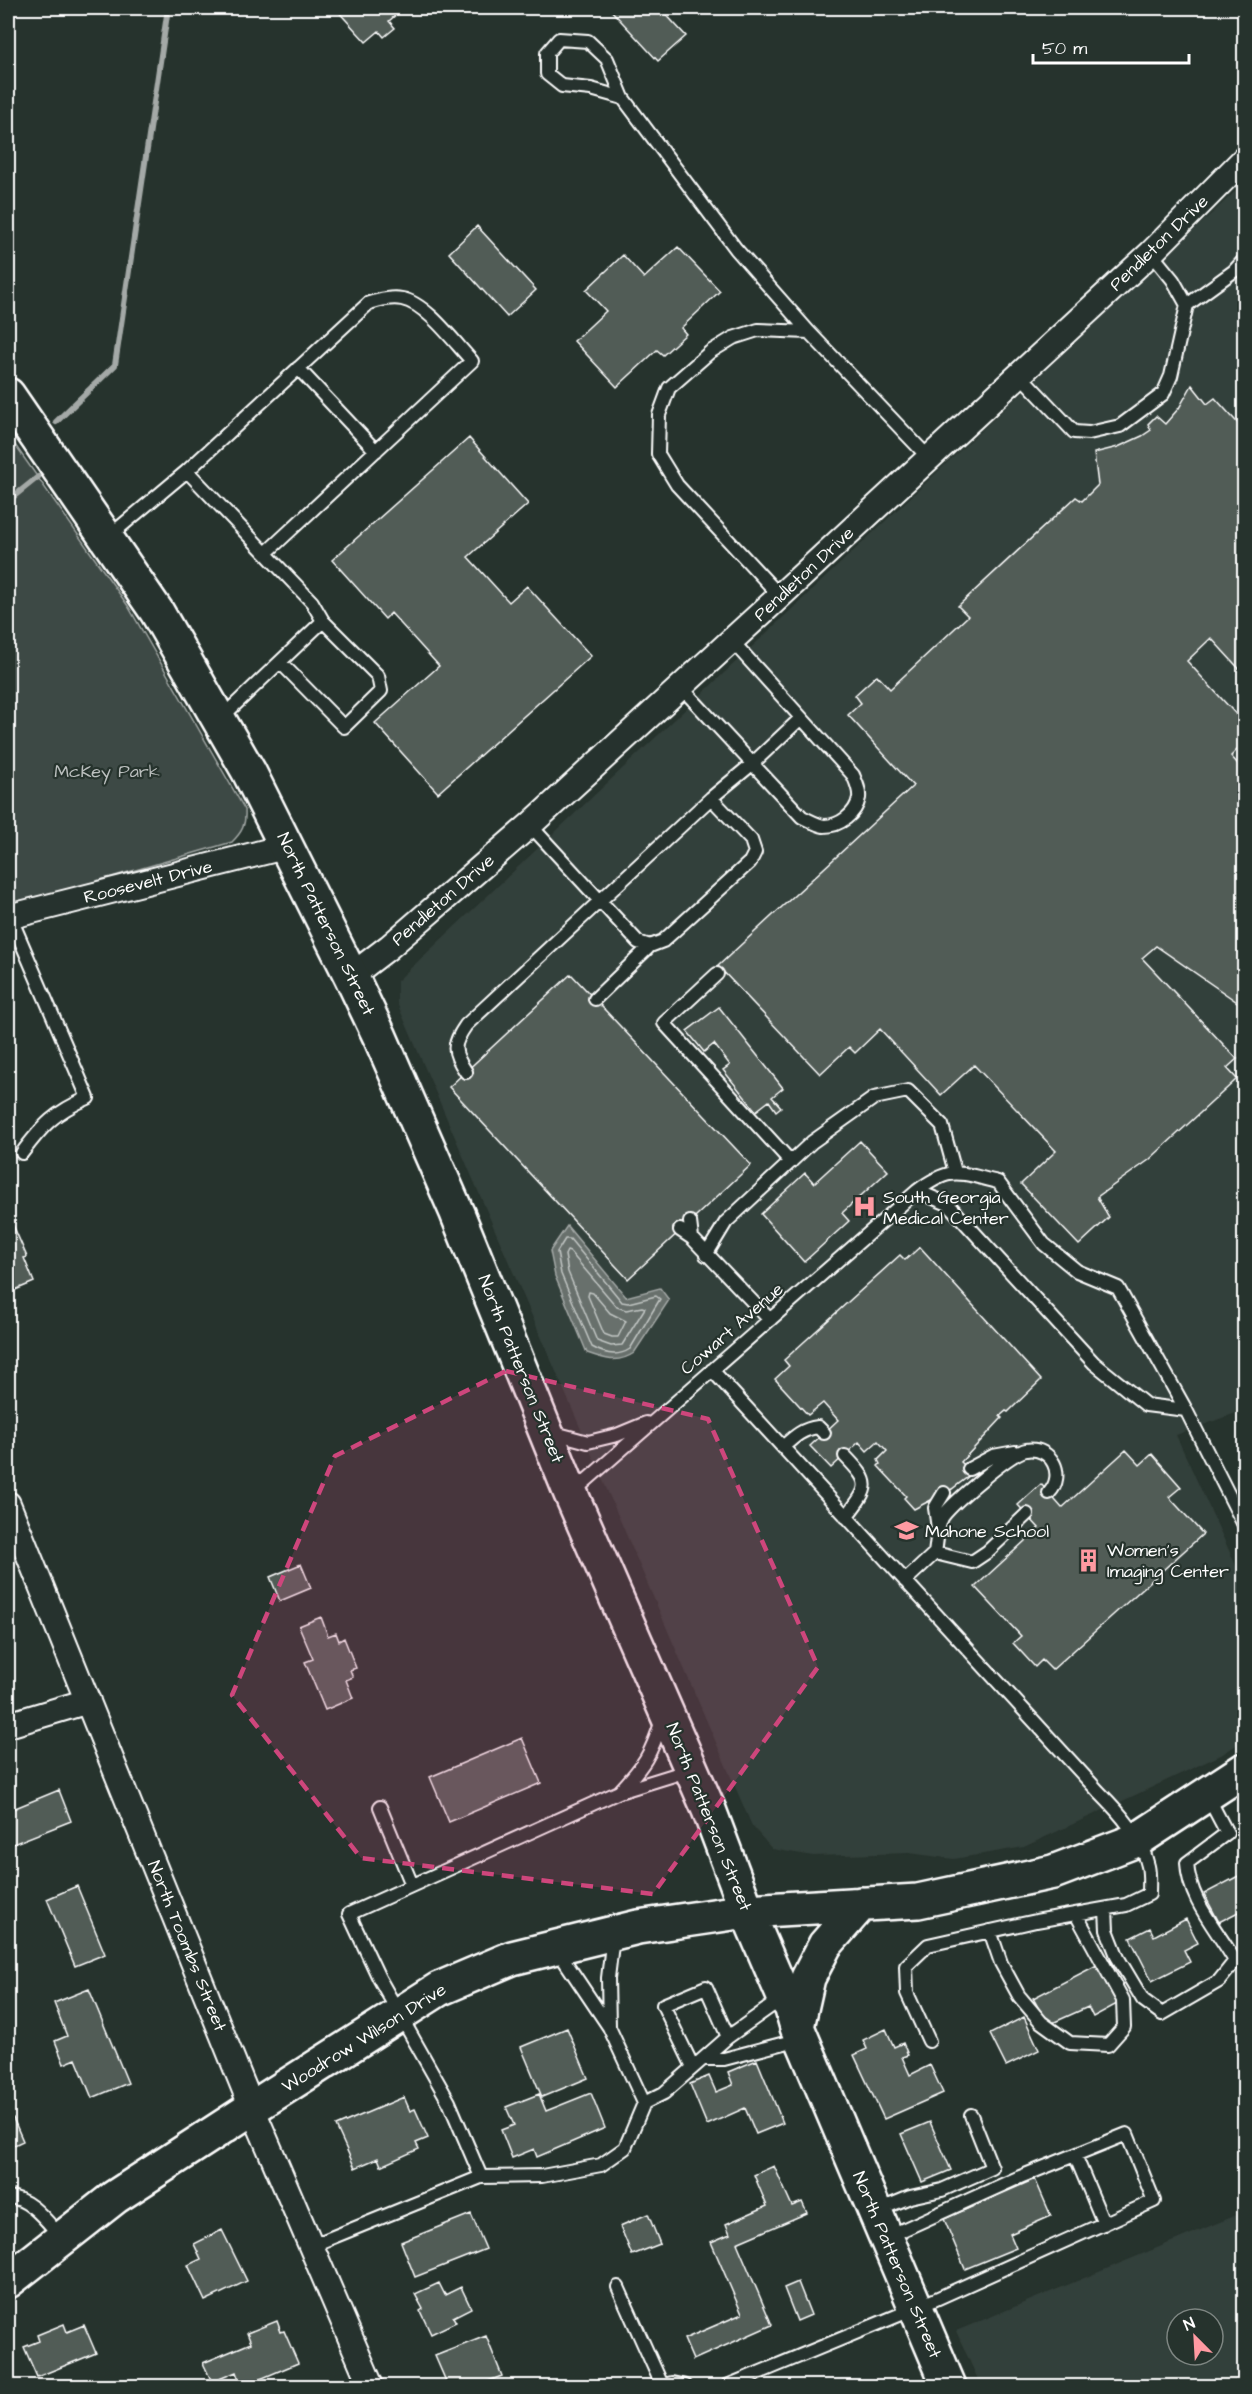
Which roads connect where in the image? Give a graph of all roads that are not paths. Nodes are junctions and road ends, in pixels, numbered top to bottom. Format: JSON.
{"nodes":[{"id":1,"x":623,"y":98,"type":"junction"},
{"id":2,"x":1245,"y":159,"type":"edge"},
{"id":3,"x":1151,"y":253,"type":"junction"},
{"id":4,"x":1245,"y":260,"type":"edge"},
{"id":5,"x":1187,"y":305,"type":"junction"},
{"id":6,"x":808,"y":332,"type":"junction"},
{"id":7,"x":298,"y":368,"type":"junction"},
{"id":8,"x":1020,"y":375,"type":"junction"},
{"id":9,"x":8,"y":396,"type":"edge"},
{"id":10,"x":376,"y":451,"type":"junction"},
{"id":11,"x":929,"y":458,"type":"junction"},
{"id":12,"x":187,"y":471,"type":"junction"},
{"id":13,"x":107,"y":538,"type":"junction"},
{"id":14,"x":266,"y":553,"type":"junction"},
{"id":15,"x":780,"y":596,"type":"junction"},
{"id":16,"x":323,"y":621,"type":"junction"},
{"id":17,"x":732,"y":641,"type":"junction"},
{"id":18,"x":281,"y":663,"type":"junction"},
{"id":19,"x":681,"y":687,"type":"junction"},
{"id":20,"x":801,"y":718,"type":"junction"},
{"id":21,"x":220,"y":720,"type":"junction"},
{"id":22,"x":752,"y":764,"type":"junction"},
{"id":23,"x":711,"y":798,"type":"junction"},
{"id":24,"x":530,"y":825,"type":"junction"},
{"id":25,"x":288,"y":846,"type":"junction"},
{"id":26,"x":601,"y":902,"type":"junction"},
{"id":27,"x":9,"y":917,"type":"edge"},
{"id":28,"x":650,"y":946,"type":"junction"},
{"id":29,"x":717,"y":975,"type":"dead end"},
{"id":30,"x":351,"y":976,"type":"junction"},
{"id":31,"x":595,"y":999,"type":"dead end"},
{"id":32,"x":466,"y":1072,"type":"dead end"},
{"id":33,"x":22,"y":1153,"type":"dead end"},
{"id":34,"x":791,"y":1162,"type":"junction"},
{"id":35,"x":955,"y":1172,"type":"junction"},
{"id":36,"x":917,"y":1191,"type":"junction"},
{"id":37,"x":685,"y":1226,"type":"dead end"},
{"id":38,"x":706,"y":1255,"type":"junction"},
{"id":39,"x":770,"y":1320,"type":"junction"},
{"id":40,"x":712,"y":1370,"type":"junction"},
{"id":41,"x":1186,"y":1410,"type":"junction"},
{"id":42,"x":658,"y":1418,"type":"junction"},
{"id":43,"x":545,"y":1430,"type":"junction"},
{"id":44,"x":824,"y":1433,"type":"dead end"},
{"id":45,"x":783,"y":1447,"type":"junction"},
{"id":46,"x":1025,"y":1450,"type":"junction"},
{"id":47,"x":845,"y":1456,"type":"dead end"},
{"id":48,"x":969,"y":1469,"type":"dead end"},
{"id":49,"x":944,"y":1493,"type":"dead end"},
{"id":50,"x":1049,"y":1493,"type":"dead end"},
{"id":51,"x":571,"y":1494,"type":"junction"},
{"id":52,"x":8,"y":1504,"type":"edge"},
{"id":53,"x":1027,"y":1514,"type":"dead end"},
{"id":54,"x":846,"y":1516,"type":"junction"},
{"id":55,"x":1245,"y":1525,"type":"edge"},
{"id":56,"x":939,"y":1531,"type":"junction"},
{"id":57,"x":935,"y":1553,"type":"junction"},
{"id":58,"x":905,"y":1581,"type":"junction"},
{"id":59,"x":88,"y":1701,"type":"junction"},
{"id":60,"x":665,"y":1711,"type":"junction"},
{"id":61,"x":8,"y":1725,"type":"edge"},
{"id":62,"x":691,"y":1770,"type":"junction"},
{"id":63,"x":1239,"y":1778,"type":"edge"},
{"id":64,"x":619,"y":1792,"type":"junction"},
{"id":65,"x":1207,"y":1795,"type":"junction"},
{"id":66,"x":380,"y":1807,"type":"dead end"},
{"id":67,"x":1137,"y":1840,"type":"junction"},
{"id":68,"x":412,"y":1885,"type":"junction"},
{"id":69,"x":861,"y":1904,"type":"junction"},
{"id":70,"x":1106,"y":1909,"type":"junction"},
{"id":71,"x":747,"y":1911,"type":"junction"},
{"id":72,"x":1076,"y":1914,"type":"junction"},
{"id":73,"x":990,"y":1931,"type":"junction"},
{"id":74,"x":614,"y":1933,"type":"junction"},
{"id":75,"x":556,"y":1947,"type":"junction"},
{"id":76,"x":784,"y":1997,"type":"junction"},
{"id":77,"x":399,"y":2015,"type":"junction"},
{"id":78,"x":609,"y":2027,"type":"junction"},
{"id":79,"x":799,"y":2033,"type":"junction"},
{"id":80,"x":729,"y":2037,"type":"junction"},
{"id":81,"x":929,"y":2041,"type":"dead end"},
{"id":82,"x":704,"y":2059,"type":"junction"},
{"id":83,"x":693,"y":2067,"type":"junction"},
{"id":84,"x":644,"y":2103,"type":"junction"},
{"id":85,"x":252,"y":2108,"type":"junction"},
{"id":86,"x":971,"y":2115,"type":"dead end"},
{"id":87,"x":1074,"y":2155,"type":"junction"},
{"id":88,"x":481,"y":2177,"type":"junction"},
{"id":89,"x":8,"y":2197,"type":"edge"},
{"id":90,"x":880,"y":2224,"type":"junction"},
{"id":91,"x":1104,"y":2224,"type":"junction"},
{"id":92,"x":63,"y":2239,"type":"junction"},
{"id":93,"x":311,"y":2246,"type":"junction"},
{"id":94,"x":8,"y":2282,"type":"edge"},
{"id":95,"x":618,"y":2287,"type":"dead end"},
{"id":96,"x":916,"y":2308,"type":"junction"},
{"id":97,"x":371,"y":2386,"type":"edge"},
{"id":98,"x":661,"y":2386,"type":"edge"},
{"id":99,"x":686,"y":2386,"type":"edge"},
{"id":100,"x":727,"y":2386,"type":"edge"},
{"id":101,"x":949,"y":2386,"type":"edge"}],
"edges":[{"from":1,"to":1,"type":"lane"},
{"from":1,"to":6,"type":"lane"},
{"from":2,"to":3,"type":"street","name":"Pendleton Drive"},
{"from":3,"to":5,"type":"lane"},
{"from":3,"to":8,"type":"street","name":"Pendleton Drive"},
{"from":4,"to":5,"type":"lane"},
{"from":5,"to":8,"type":"lane"},
{"from":6,"to":11,"type":"lane"},
{"from":6,"to":15,"type":"lane"},
{"from":7,"to":10,"type":"lane"},
{"from":7,"to":10,"type":"lane"},
{"from":7,"to":12,"type":"lane"},
{"from":8,"to":11,"type":"street","name":"Pendleton Drive"},
{"from":9,"to":13,"type":"main road","name":"North Patterson Street"},
{"from":10,"to":14,"type":"lane"},
{"from":11,"to":15,"type":"street","name":"Pendleton Drive"},
{"from":12,"to":13,"type":"lane"},
{"from":12,"to":14,"type":"lane"},
{"from":13,"to":21,"type":"main road","name":"North Patterson Street"},
{"from":14,"to":16,"type":"lane"},
{"from":15,"to":17,"type":"street","name":"Pendleton Drive"},
{"from":16,"to":18,"type":"lane"},
{"from":16,"to":18,"type":"lane"},
{"from":17,"to":19,"type":"street","name":"Pendleton Drive"},
{"from":17,"to":20,"type":"lane"},
{"from":18,"to":21,"type":"lane"},
{"from":19,"to":22,"type":"lane"},
{"from":19,"to":24,"type":"street","name":"Pendleton Drive"},
{"from":20,"to":22,"type":"lane"},
{"from":20,"to":22,"type":"lane"},
{"from":21,"to":25,"type":"main road","name":"North Patterson Street"},
{"from":22,"to":23,"type":"lane"},
{"from":23,"to":26,"type":"lane"},
{"from":23,"to":28,"type":"lane"},
{"from":24,"to":26,"type":"lane"},
{"from":24,"to":30,"type":"street","name":"Pendleton Drive"},
{"from":25,"to":27,"type":"street","name":"Roosevelt Drive"},
{"from":25,"to":30,"type":"main road","name":"North Patterson Street"},
{"from":26,"to":28,"type":"lane"},
{"from":26,"to":32,"type":"lane"},
{"from":27,"to":33,"type":"lane"},
{"from":28,"to":31,"type":"lane"},
{"from":29,"to":34,"type":"lane"},
{"from":30,"to":43,"type":"main road","name":"North Patterson Street"},
{"from":34,"to":35,"type":"lane"},
{"from":34,"to":38,"type":"lane"},
{"from":35,"to":36,"type":"lane","name":"Cowart Avenue"},
{"from":35,"to":41,"type":"lane"},
{"from":36,"to":39,"type":"lane","name":"Cowart Avenue"},
{"from":36,"to":41,"type":"lane"},
{"from":37,"to":38,"type":"lane"},
{"from":38,"to":39,"type":"lane"},
{"from":39,"to":40,"type":"lane","name":"Cowart Avenue"},
{"from":40,"to":42,"type":"lane","name":"Cowart Avenue"},
{"from":40,"to":45,"type":"lane"},
{"from":41,"to":55,"type":"lane"},
{"from":42,"to":43,"type":"lane"},
{"from":42,"to":51,"type":"lane","name":"Cowart Avenue"},
{"from":43,"to":51,"type":"main road","name":"North Patterson Street"},
{"from":44,"to":45,"type":"lane"},
{"from":45,"to":54,"type":"lane"},
{"from":46,"to":48,"type":"lane"},
{"from":46,"to":50,"type":"lane"},
{"from":46,"to":56,"type":"lane"},
{"from":47,"to":54,"type":"lane"},
{"from":49,"to":56,"type":"lane"},
{"from":51,"to":60,"type":"main road","name":"North Patterson Street"},
{"from":52,"to":59,"type":"street","name":"North Toombs Street"},
{"from":53,"to":57,"type":"lane"},
{"from":54,"to":58,"type":"lane"},
{"from":56,"to":57,"type":"lane"},
{"from":57,"to":58,"type":"lane"},
{"from":58,"to":67,"type":"lane"},
{"from":59,"to":61,"type":"street"},
{"from":59,"to":85,"type":"street","name":"North Toombs Street"},
{"from":60,"to":62,"type":"main road","name":"North Patterson Street"},
{"from":60,"to":64,"type":"lane"},
{"from":62,"to":64,"type":"lane"},
{"from":62,"to":71,"type":"main road","name":"North Patterson Street"},
{"from":63,"to":65,"type":"main road","name":"Woodrow Wilson Drive"},
{"from":64,"to":68,"type":"lane"},
{"from":65,"to":67,"type":"main road","name":"Woodrow Wilson Drive"},
{"from":65,"to":70,"type":"lane"},
{"from":66,"to":68,"type":"lane"},
{"from":67,"to":69,"type":"main road","name":"Woodrow Wilson Drive"},
{"from":67,"to":70,"type":"lane"},
{"from":68,"to":77,"type":"lane"},
{"from":69,"to":71,"type":"main road","name":"Woodrow Wilson Drive"},
{"from":69,"to":79,"type":"main road"},
{"from":70,"to":72,"type":"lane"},
{"from":71,"to":74,"type":"main road","name":"Woodrow Wilson Drive"},
{"from":71,"to":76,"type":"main road","name":"North Patterson Street"},
{"from":72,"to":73,"type":"lane"},
{"from":72,"to":73,"type":"lane"},
{"from":73,"to":81,"type":"lane"},
{"from":74,"to":75,"type":"main road","name":"Woodrow Wilson Drive"},
{"from":74,"to":78,"type":"lane"},
{"from":75,"to":77,"type":"main road","name":"Woodrow Wilson Drive"},
{"from":75,"to":78,"type":"lane"},
{"from":76,"to":79,"type":"main road","name":"North Patterson Street"},
{"from":76,"to":80,"type":"lane"},
{"from":77,"to":85,"type":"main road","name":"Woodrow Wilson Drive"},
{"from":77,"to":88,"type":"lane"},
{"from":78,"to":84,"type":"lane"},
{"from":79,"to":82,"type":"lane"},
{"from":79,"to":90,"type":"main road","name":"North Patterson Street"},
{"from":80,"to":82,"type":"lane"},
{"from":80,"to":83,"type":"lane"},
{"from":82,"to":83,"type":"lane"},
{"from":83,"to":84,"type":"lane"},
{"from":84,"to":88,"type":"lane"},
{"from":85,"to":92,"type":"main road","name":"Woodrow Wilson Drive"},
{"from":85,"to":93,"type":"street","name":"North Toombs Street"},
{"from":86,"to":90,"type":"lane"},
{"from":87,"to":90,"type":"lane"},
{"from":87,"to":91,"type":"lane"},
{"from":87,"to":91,"type":"lane"},
{"from":88,"to":93,"type":"lane"},
{"from":89,"to":92,"type":"lane"},
{"from":90,"to":96,"type":"main road","name":"North Patterson Street"},
{"from":91,"to":96,"type":"lane"},
{"from":92,"to":94,"type":"main road","name":"Woodrow Wilson Drive"},
{"from":93,"to":97,"type":"street","name":"North Toombs Street"},
{"from":95,"to":98,"type":"lane"},
{"from":96,"to":100,"type":"lane"},
{"from":96,"to":101,"type":"main road","name":"North Patterson Street"},
{"from":98,"to":99,"type":"lane"}]}
